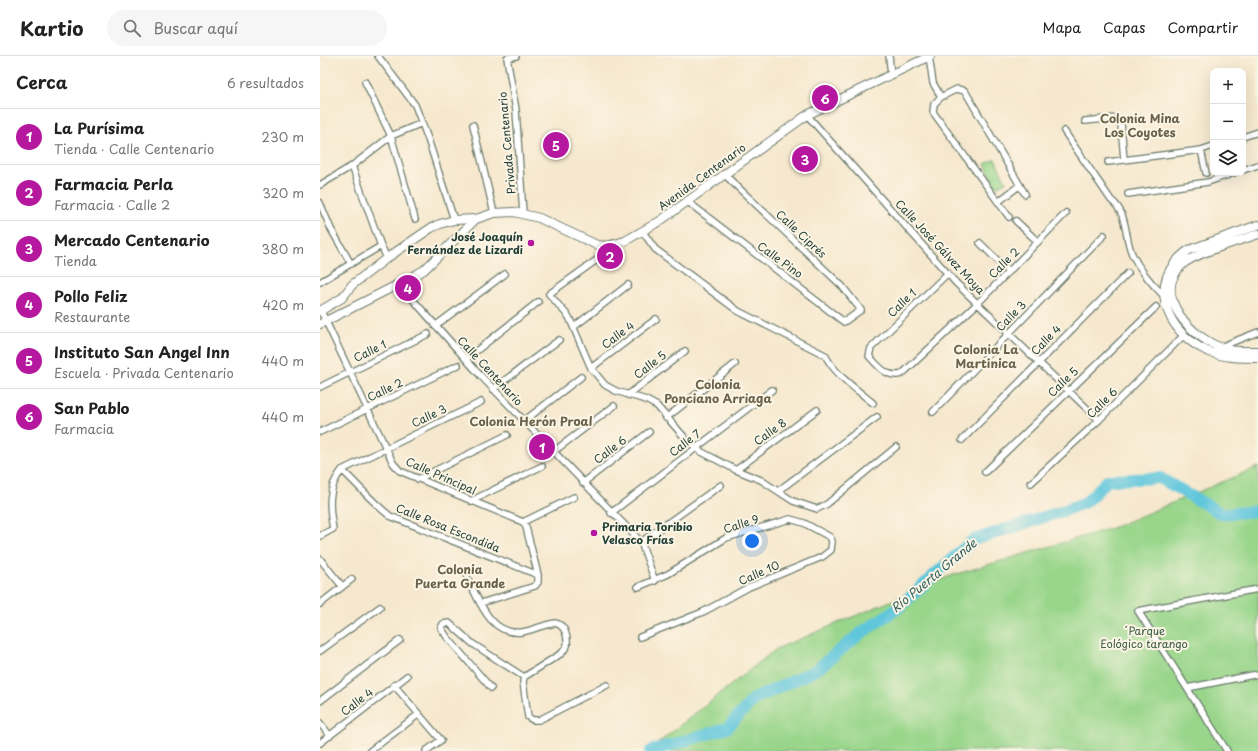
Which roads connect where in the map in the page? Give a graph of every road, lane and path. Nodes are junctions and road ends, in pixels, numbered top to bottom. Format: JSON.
{"nodes":[{"id":1,"x":378,"y":56,"type":"edge"},
{"id":2,"x":516,"y":56,"type":"edge"},
{"id":3,"x":889,"y":56,"type":"edge"},
{"id":4,"x":929,"y":56,"type":"edge"},
{"id":5,"x":891,"y":74,"type":"junction"},
{"id":6,"x":365,"y":82,"type":"dead end"},
{"id":7,"x":941,"y":97,"type":"junction"},
{"id":8,"x":807,"y":115,"type":"junction"},
{"id":9,"x":1086,"y":121,"type":"dead end"},
{"id":10,"x":422,"y":123,"type":"junction"},
{"id":11,"x":473,"y":125,"type":"dead end"},
{"id":12,"x":1064,"y":131,"type":"dead end"},
{"id":13,"x":1258,"y":132,"type":"edge"},
{"id":14,"x":391,"y":136,"type":"junction"},
{"id":15,"x":1246,"y":136,"type":"edge"},
{"id":16,"x":1210,"y":147,"type":"edge"},
{"id":17,"x":1200,"y":150,"type":"junction"},
{"id":18,"x":1124,"y":160,"type":"junction"},
{"id":19,"x":1108,"y":162,"type":"dead end"},
{"id":20,"x":1258,"y":165,"type":"edge"},
{"id":21,"x":352,"y":166,"type":"junction"},
{"id":22,"x":1246,"y":169,"type":"edge"},
{"id":23,"x":1206,"y":173,"type":"dead end"},
{"id":24,"x":725,"y":175,"type":"junction"},
{"id":25,"x":1225,"y":176,"type":"edge"},
{"id":26,"x":320,"y":185,"type":"edge"},
{"id":27,"x":1020,"y":185,"type":"junction"},
{"id":28,"x":1025,"y":194,"type":"dead end"},
{"id":29,"x":1128,"y":194,"type":"dead end"},
{"id":30,"x":320,"y":202,"type":"edge"},
{"id":31,"x":688,"y":202,"type":"junction"},
{"id":32,"x":998,"y":202,"type":"junction"},
{"id":33,"x":494,"y":213,"type":"junction"},
{"id":34,"x":523,"y":213,"type":"junction"},
{"id":35,"x":1066,"y":213,"type":"dead end"},
{"id":36,"x":1009,"y":216,"type":"dead end"},
{"id":37,"x":416,"y":219,"type":"dead end"},
{"id":38,"x":476,"y":219,"type":"junction"},
{"id":39,"x":454,"y":220,"type":"junction"},
{"id":40,"x":1016,"y":220,"type":"dead end"},
{"id":41,"x":1256,"y":230,"type":"edge"},
{"id":42,"x":645,"y":231,"type":"junction"},
{"id":43,"x":1104,"y":235,"type":"dead end"},
{"id":44,"x":1038,"y":242,"type":"junction"},
{"id":45,"x":980,"y":244,"type":"dead end"},
{"id":46,"x":381,"y":246,"type":"junction"},
{"id":47,"x":607,"y":246,"type":"junction"},
{"id":48,"x":387,"y":258,"type":"junction"},
{"id":49,"x":350,"y":264,"type":"junction"},
{"id":50,"x":1009,"y":272,"type":"junction"},
{"id":51,"x":948,"y":273,"type":"junction"},
{"id":52,"x":1128,"y":273,"type":"dead end"},
{"id":53,"x":505,"y":274,"type":"dead end"},
{"id":54,"x":320,"y":282,"type":"edge"},
{"id":55,"x":399,"y":284,"type":"junction"},
{"id":56,"x":628,"y":285,"type":"dead end"},
{"id":57,"x":1164,"y":295,"type":"junction"},
{"id":58,"x":342,"y":298,"type":"junction"},
{"id":59,"x":538,"y":302,"type":"dead end"},
{"id":60,"x":978,"y":303,"type":"junction"},
{"id":61,"x":1156,"y":306,"type":"dead end"},
{"id":62,"x":347,"y":309,"type":"junction"},
{"id":63,"x":861,"y":310,"type":"joint"},
{"id":64,"x":320,"y":311,"type":"edge"},
{"id":65,"x":656,"y":319,"type":"dead end"},
{"id":66,"x":323,"y":322,"type":"edge"},
{"id":67,"x":435,"y":326,"type":"junction"},
{"id":68,"x":575,"y":326,"type":"junction"},
{"id":69,"x":1258,"y":332,"type":"edge"},
{"id":70,"x":1008,"y":333,"type":"junction"},
{"id":71,"x":428,"y":334,"type":"dead end"},
{"id":72,"x":1184,"y":335,"type":"junction"},
{"id":73,"x":558,"y":340,"type":"dead end"},
{"id":74,"x":1220,"y":347,"type":"junction"},
{"id":75,"x":685,"y":351,"type":"dead end"},
{"id":76,"x":1258,"y":351,"type":"edge"},
{"id":77,"x":1258,"y":358,"type":"edge"},
{"id":78,"x":466,"y":359,"type":"junction"},
{"id":79,"x":1037,"y":363,"type":"junction"},
{"id":80,"x":458,"y":364,"type":"dead end"},
{"id":81,"x":735,"y":364,"type":"dead end"},
{"id":82,"x":591,"y":368,"type":"junction"},
{"id":83,"x":351,"y":372,"type":"junction"},
{"id":84,"x":902,"y":374,"type":"joint"},
{"id":85,"x":581,"y":377,"type":"dead end"},
{"id":86,"x":320,"y":387,"type":"edge"},
{"id":87,"x":493,"y":389,"type":"junction"},
{"id":88,"x":772,"y":390,"type":"dead end"},
{"id":89,"x":1068,"y":391,"type":"junction"},
{"id":90,"x":628,"y":395,"type":"junction"},
{"id":91,"x":481,"y":402,"type":"dead end"},
{"id":92,"x":873,"y":403,"type":"dead end"},
{"id":93,"x":614,"y":406,"type":"dead end"},
{"id":94,"x":369,"y":409,"type":"junction"},
{"id":95,"x":817,"y":410,"type":"dead end"},
{"id":96,"x":933,"y":412,"type":"dead end"},
{"id":97,"x":877,"y":416,"type":"dead end"},
{"id":98,"x":666,"y":418,"type":"junction"},
{"id":99,"x":1099,"y":420,"type":"junction"},
{"id":100,"x":524,"y":421,"type":"junction"},
{"id":101,"x":320,"y":432,"type":"edge"},
{"id":102,"x":649,"y":432,"type":"dead end"},
{"id":103,"x":507,"y":435,"type":"dead end"},
{"id":104,"x":962,"y":440,"type":"dead end"},
{"id":105,"x":695,"y":447,"type":"junction"},
{"id":106,"x":896,"y":447,"type":"dead end"},
{"id":107,"x":387,"y":448,"type":"junction"},
{"id":108,"x":553,"y":452,"type":"junction"},
{"id":109,"x":542,"y":466,"type":"dead end"},
{"id":110,"x":342,"y":470,"type":"junction"},
{"id":111,"x":736,"y":470,"type":"junction"},
{"id":112,"x":985,"y":472,"type":"dead end"},
{"id":113,"x":418,"y":479,"type":"junction"},
{"id":114,"x":583,"y":483,"type":"junction"},
{"id":115,"x":1032,"y":483,"type":"dead end"},
{"id":116,"x":721,"y":485,"type":"dead end"},
{"id":117,"x":778,"y":491,"type":"junction"},
{"id":118,"x":574,"y":497,"type":"dead end"},
{"id":119,"x":471,"y":501,"type":"junction"},
{"id":120,"x":611,"y":514,"type":"junction"},
{"id":121,"x":790,"y":519,"type":"joint"},
{"id":122,"x":523,"y":522,"type":"junction"},
{"id":123,"x":320,"y":536,"type":"edge"},
{"id":124,"x":641,"y":542,"type":"junction"},
{"id":125,"x":320,"y":559,"type":"edge"},
{"id":126,"x":538,"y":574,"type":"junction"},
{"id":127,"x":467,"y":577,"type":"dead end"},
{"id":128,"x":352,"y":579,"type":"dead end"},
{"id":129,"x":655,"y":581,"type":"junction"},
{"id":130,"x":342,"y":586,"type":"junction"},
{"id":131,"x":638,"y":587,"type":"dead end"},
{"id":132,"x":1258,"y":589,"type":"edge"},
{"id":133,"x":481,"y":603,"type":"junction"},
{"id":134,"x":320,"y":604,"type":"edge"},
{"id":135,"x":380,"y":607,"type":"dead end"},
{"id":136,"x":640,"y":637,"type":"dead end"},
{"id":137,"x":400,"y":640,"type":"dead end"},
{"id":138,"x":320,"y":651,"type":"edge"},
{"id":139,"x":1258,"y":674,"type":"edge"},
{"id":140,"x":407,"y":676,"type":"dead end"},
{"id":141,"x":524,"y":677,"type":"junction"},
{"id":142,"x":394,"y":685,"type":"junction"},
{"id":143,"x":607,"y":685,"type":"dead end"},
{"id":144,"x":491,"y":688,"type":"dead end"},
{"id":145,"x":1187,"y":688,"type":"junction"},
{"id":146,"x":320,"y":701,"type":"edge"},
{"id":147,"x":419,"y":714,"type":"junction"},
{"id":148,"x":320,"y":723,"type":"edge"},
{"id":149,"x":330,"y":736,"type":"junction"},
{"id":150,"x":320,"y":743,"type":"edge"},
{"id":151,"x":370,"y":751,"type":"edge"},
{"id":152,"x":426,"y":751,"type":"edge"},
{"id":153,"x":1227,"y":751,"type":"edge"}],
"edges":[{"from":1,"to":10,"type":"street"},
{"from":2,"to":34,"type":"street","name":"Privada Centenario"},
{"from":3,"to":5,"type":"street"},
{"from":4,"to":5,"type":"main road","name":"Avenida Centenario"},
{"from":4,"to":7,"type":"street"},
{"from":5,"to":8,"type":"main road","name":"Avenida Centenario"},
{"from":6,"to":14,"type":"street"},
{"from":7,"to":27,"type":"street"},
{"from":7,"to":32,"type":"street"},
{"from":8,"to":24,"type":"main road","name":"Avenida Centenario"},
{"from":8,"to":51,"type":"street","name":"Calle José Gálvez Moya"},
{"from":9,"to":18,"type":"street"},
{"from":10,"to":14,"type":"street"},
{"from":10,"to":39,"type":"street"},
{"from":11,"to":33,"type":"street"},
{"from":12,"to":57,"type":"street"},
{"from":13,"to":15,"type":"street"},
{"from":14,"to":21,"type":"street"},
{"from":14,"to":37,"type":"street"},
{"from":16,"to":17,"type":"street"},
{"from":17,"to":18,"type":"street"},
{"from":17,"to":23,"type":"street"},
{"from":18,"to":19,"type":"street"},
{"from":20,"to":22,"type":"street"},
{"from":21,"to":26,"type":"street"},
{"from":21,"to":46,"type":"street"},
{"from":24,"to":31,"type":"main road","name":"Avenida Centenario"},
{"from":24,"to":63,"type":"street","name":"Calle Ciprés"},
{"from":25,"to":29,"type":"street"},
{"from":27,"to":28,"type":"street"},
{"from":27,"to":32,"type":"street"},
{"from":30,"to":49,"type":"street"},
{"from":31,"to":42,"type":"main road","name":"Avenida Centenario"},
{"from":31,"to":63,"type":"street","name":"Calle Pino"},
{"from":32,"to":36,"type":"street"},
{"from":33,"to":34,"type":"main road"},
{"from":33,"to":38,"type":"main road"},
{"from":34,"to":47,"type":"main road"},
{"from":35,"to":44,"type":"street","name":"Calle 2"},
{"from":38,"to":39,"type":"main road"},
{"from":38,"to":55,"type":"main road"},
{"from":39,"to":48,"type":"main road"},
{"from":40,"to":44,"type":"street"},
{"from":41,"to":57,"type":"main road"},
{"from":41,"to":74,"type":"main road"},
{"from":42,"to":47,"type":"main road","name":"Avenida Centenario"},
{"from":42,"to":92,"type":"street"},
{"from":43,"to":70,"type":"street","name":"Calle 3"},
{"from":44,"to":50,"type":"street","name":"Calle 2"},
{"from":45,"to":50,"type":"street"},
{"from":46,"to":48,"type":"street"},
{"from":46,"to":49,"type":"street"},
{"from":47,"to":68,"type":"street"},
{"from":48,"to":58,"type":"main road"},
{"from":49,"to":54,"type":"street"},
{"from":50,"to":60,"type":"street","name":"Calle 2"},
{"from":51,"to":60,"type":"street","name":"Calle José Gálvez Moya"},
{"from":51,"to":84,"type":"street","name":"Calle 1"},
{"from":52,"to":79,"type":"street","name":"Calle 4"},
{"from":53,"to":67,"type":"street"},
{"from":55,"to":62,"type":"main road"},
{"from":55,"to":67,"type":"street","name":"Calle Centenario"},
{"from":56,"to":68,"type":"street"},
{"from":57,"to":72,"type":"main road"},
{"from":58,"to":62,"type":"main road"},
{"from":58,"to":64,"type":"main road"},
{"from":59,"to":78,"type":"street"},
{"from":60,"to":70,"type":"street","name":"Calle José Gálvez Moya"},
{"from":60,"to":84,"type":"street","name":"Calle 2"},
{"from":61,"to":89,"type":"street","name":"Calle 5"},
{"from":62,"to":66,"type":"main road"},
{"from":64,"to":66,"type":"street","name":"Calle Principal"},
{"from":65,"to":82,"type":"street","name":"Calle 4"},
{"from":66,"to":83,"type":"street","name":"Calle Principal"},
{"from":67,"to":78,"type":"street","name":"Calle Centenario"},
{"from":68,"to":82,"type":"street"},
{"from":69,"to":74,"type":"street"},
{"from":70,"to":79,"type":"street","name":"Calle José Gálvez Moya"},
{"from":70,"to":96,"type":"street","name":"Calle 3"},
{"from":71,"to":83,"type":"street","name":"Calle 1"},
{"from":72,"to":77,"type":"main road"},
{"from":72,"to":99,"type":"street","name":"Calle 6"},
{"from":73,"to":87,"type":"street"},
{"from":74,"to":76,"type":"main road"},
{"from":75,"to":90,"type":"street","name":"Calle 5"},
{"from":78,"to":87,"type":"street","name":"Calle Centenario"},
{"from":79,"to":89,"type":"street","name":"Calle José Gálvez Moya"},
{"from":79,"to":104,"type":"street","name":"Calle 4"},
{"from":80,"to":94,"type":"street","name":"Calle 2"},
{"from":81,"to":98,"type":"street"},
{"from":82,"to":90,"type":"street"},
{"from":83,"to":86,"type":"street","name":"Calle 1"},
{"from":83,"to":94,"type":"street","name":"Calle Principal"},
{"from":85,"to":100,"type":"street"},
{"from":87,"to":100,"type":"street","name":"Calle Centenario"},
{"from":88,"to":105,"type":"street","name":"Calle 7"},
{"from":89,"to":99,"type":"street","name":"Calle José Gálvez Moya"},
{"from":89,"to":112,"type":"street","name":"Calle 5"},
{"from":90,"to":98,"type":"street"},
{"from":91,"to":107,"type":"street","name":"Calle 3"},
{"from":93,"to":108,"type":"street"},
{"from":94,"to":101,"type":"street","name":"Calle 2"},
{"from":94,"to":107,"type":"street","name":"Calle Principal"},
{"from":95,"to":111,"type":"street","name":"Calle 8"},
{"from":97,"to":117,"type":"street"},
{"from":98,"to":105,"type":"street"},
{"from":99,"to":115,"type":"street","name":"Calle 6"},
{"from":100,"to":108,"type":"street","name":"Calle Centenario"},
{"from":102,"to":114,"type":"street","name":"Calle 6"},
{"from":103,"to":113,"type":"street"},
{"from":105,"to":111,"type":"street"},
{"from":105,"to":120,"type":"street","name":"Calle 7"},
{"from":106,"to":117,"type":"street"},
{"from":107,"to":110,"type":"street"},
{"from":107,"to":113,"type":"street","name":"Calle Principal"},
{"from":108,"to":114,"type":"street","name":"Calle Centenario"},
{"from":109,"to":119,"type":"street"},
{"from":110,"to":123,"type":"street"},
{"from":110,"to":126,"type":"street","name":"Calle Rosa Escondida"},
{"from":111,"to":117,"type":"street"},
{"from":113,"to":119,"type":"street","name":"Calle Principal"},
{"from":114,"to":120,"type":"street","name":"Calle Centenario"},
{"from":116,"to":124,"type":"street"},
{"from":118,"to":122,"type":"street"},
{"from":119,"to":122,"type":"street","name":"Calle Principal"},
{"from":120,"to":124,"type":"street","name":"Calle Centenario"},
{"from":121,"to":129,"type":"street","name":"Calle 9"},
{"from":121,"to":136,"type":"street","name":"Calle 10"},
{"from":122,"to":126,"type":"street"},
{"from":124,"to":129,"type":"street","name":"Calle Centenario"},
{"from":125,"to":130,"type":"street"},
{"from":126,"to":133,"type":"street"},
{"from":127,"to":133,"type":"street"},
{"from":128,"to":130,"type":"street"},
{"from":129,"to":131,"type":"street","name":"Calle 9"},
{"from":130,"to":134,"type":"street"},
{"from":132,"to":145,"type":"street"},
{"from":133,"to":141,"type":"street"},
{"from":135,"to":138,"type":"street"},
{"from":137,"to":146,"type":"street"},
{"from":139,"to":145,"type":"street"},
{"from":140,"to":142,"type":"street","name":"Calle 4"},
{"from":141,"to":143,"type":"street"},
{"from":141,"to":144,"type":"street"},
{"from":142,"to":147,"type":"street"},
{"from":142,"to":149,"type":"street","name":"Calle 4"},
{"from":145,"to":153,"type":"street"},
{"from":147,"to":151,"type":"street"},
{"from":147,"to":152,"type":"street"},
{"from":148,"to":149,"type":"street"},
{"from":149,"to":150,"type":"street","name":"Calle 4"}]}
